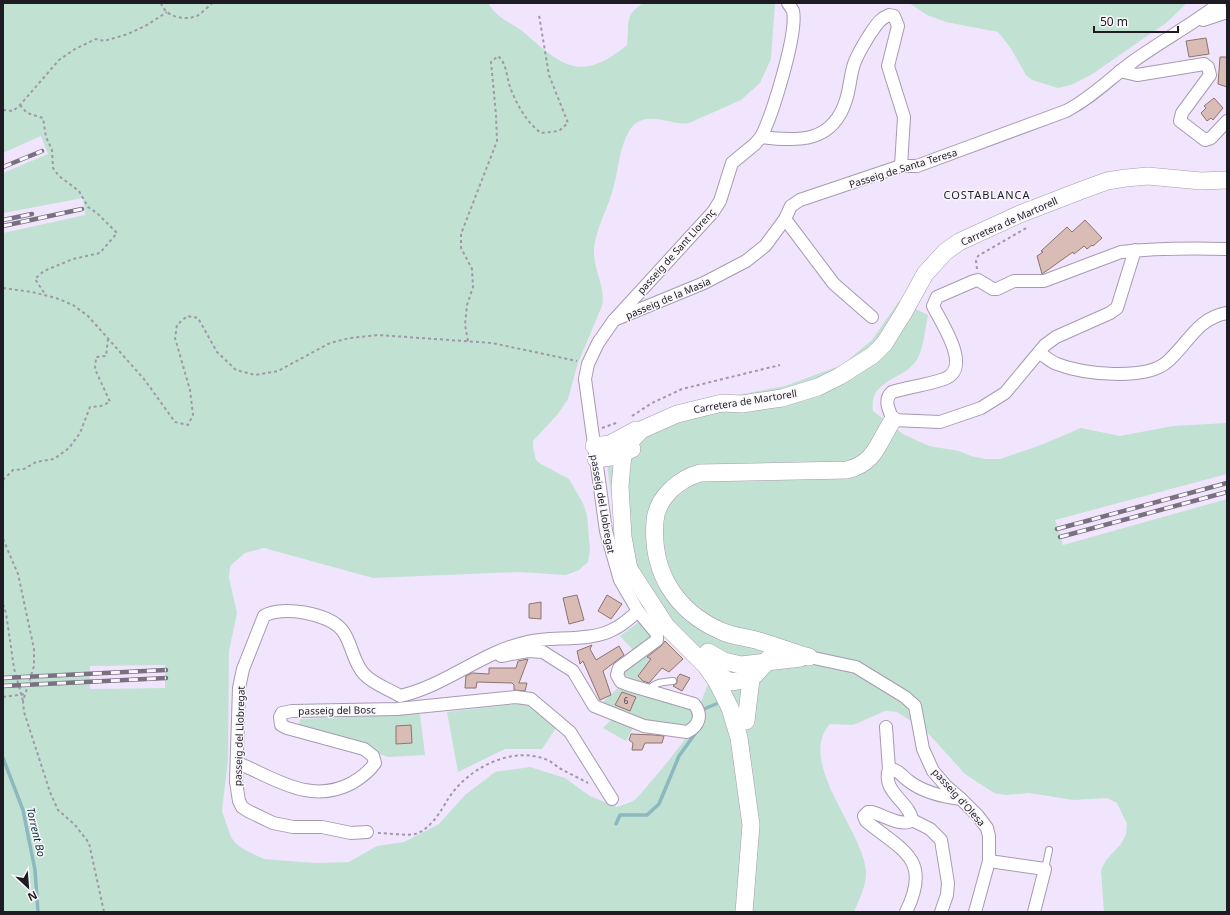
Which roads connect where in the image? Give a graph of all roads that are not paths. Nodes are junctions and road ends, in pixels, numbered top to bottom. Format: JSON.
{"nodes":[{"id":1,"x":788,"y":3,"type":"edge"},
{"id":2,"x":1220,"y":3,"type":"edge"},
{"id":3,"x":1227,"y":12,"type":"edge"},
{"id":4,"x":1194,"y":22,"type":"junction"},
{"id":5,"x":1120,"y":71,"type":"junction"},
{"id":6,"x":1227,"y":121,"type":"edge"},
{"id":7,"x":761,"y":137,"type":"junction"},
{"id":8,"x":901,"y":166,"type":"junction"},
{"id":9,"x":1227,"y":180,"type":"edge"},
{"id":10,"x":786,"y":219,"type":"junction"},
{"id":11,"x":1227,"y":248,"type":"edge"},
{"id":12,"x":1134,"y":250,"type":"junction"},
{"id":13,"x":1227,"y":313,"type":"edge"},
{"id":14,"x":872,"y":317,"type":"dead end"},
{"id":15,"x":614,"y":320,"type":"junction"},
{"id":16,"x":1039,"y":353,"type":"junction"},
{"id":17,"x":893,"y":420,"type":"junction"},
{"id":18,"x":650,"y":432,"type":"junction"},
{"id":19,"x":603,"y":447,"type":"junction"},
{"id":20,"x":631,"y":494,"type":"junction"},
{"id":21,"x":639,"y":586,"type":"junction"},
{"id":22,"x":638,"y":611,"type":"junction"},
{"id":23,"x":768,"y":654,"type":"junction"},
{"id":24,"x":809,"y":657,"type":"joint"},
{"id":25,"x":482,"y":659,"type":"junction"},
{"id":26,"x":707,"y":659,"type":"junction"},
{"id":27,"x":746,"y":672,"type":"junction"},
{"id":28,"x":673,"y":681,"type":"dead end"},
{"id":29,"x":730,"y":682,"type":"junction"},
{"id":30,"x":648,"y":691,"type":"junction"},
{"id":31,"x":400,"y":696,"type":"junction"},
{"id":32,"x":730,"y":708,"type":"junction"},
{"id":33,"x":397,"y":709,"type":"junction"},
{"id":34,"x":746,"y":721,"type":"junction"},
{"id":35,"x":886,"y":727,"type":"dead end"},
{"id":36,"x":238,"y":763,"type":"junction"},
{"id":37,"x":889,"y":769,"type":"junction"},
{"id":38,"x":612,"y":799,"type":"dead end"},
{"id":39,"x":962,"y":799,"type":"junction"},
{"id":40,"x":912,"y":820,"type":"junction"},
{"id":41,"x":751,"y":826,"type":"junction"},
{"id":42,"x":367,"y":832,"type":"road end"},
{"id":43,"x":1049,"y":850,"type":"dead end"},
{"id":44,"x":988,"y":861,"type":"junction"},
{"id":45,"x":1045,"y":869,"type":"junction"},
{"id":46,"x":744,"y":912,"type":"edge"},
{"id":47,"x":906,"y":912,"type":"edge"},
{"id":48,"x":941,"y":912,"type":"edge"},
{"id":49,"x":974,"y":912,"type":"edge"},
{"id":50,"x":1034,"y":912,"type":"edge"}],
"edges":[{"from":1,"to":7,"type":"street","name":"passeig de Sant Llorenç"},
{"from":2,"to":4,"type":"street"},
{"from":3,"to":4,"type":"street"},
{"from":4,"to":5,"type":"street","name":"Passeig de Santa Teresa"},
{"from":5,"to":6,"type":"street"},
{"from":5,"to":8,"type":"street","name":"Passeig de Santa Teresa"},
{"from":7,"to":8,"type":"street"},
{"from":7,"to":15,"type":"street","name":"passeig de Sant Llorenç"},
{"from":8,"to":10,"type":"street","name":"Passeig de Santa Teresa"},
{"from":9,"to":18,"type":"main road","name":"Carretera de Martorell"},
{"from":10,"to":14,"type":"street"},
{"from":10,"to":15,"type":"street","name":"passeig de la Masia"},
{"from":11,"to":12,"type":"street"},
{"from":12,"to":16,"type":"street"},
{"from":12,"to":17,"type":"street"},
{"from":13,"to":16,"type":"street"},
{"from":15,"to":19,"type":"street","name":"passeig de la Masia"},
{"from":16,"to":17,"type":"street"},
{"from":17,"to":23,"type":"main road"},
{"from":18,"to":19,"type":"main road","name":"Carretera de Martorell"},
{"from":18,"to":20,"type":"main road"},
{"from":19,"to":20,"type":"main road"},
{"from":19,"to":21,"type":"main road","name":"Carretera de Martorell"},
{"from":19,"to":22,"type":"street","name":"passeig del Llobregat"},
{"from":20,"to":21,"type":"main road"},
{"from":21,"to":26,"type":"main road","name":"Carretera de Martorell"},
{"from":22,"to":25,"type":"street"},
{"from":22,"to":30,"type":"street","name":"passeig del Llobregat"},
{"from":23,"to":24,"type":"main road"},
{"from":23,"to":27,"type":"main road"},
{"from":24,"to":39,"type":"street","name":"passeig d'Olesa"},
{"from":25,"to":30,"type":"street"},
{"from":25,"to":31,"type":"street"},
{"from":26,"to":27,"type":"main road"},
{"from":26,"to":29,"type":"main road"},
{"from":26,"to":32,"type":"main road","name":"Carretera de Martorell"},
{"from":27,"to":29,"type":"main road"},
{"from":27,"to":34,"type":"main road"},
{"from":28,"to":30,"type":"lane"},
{"from":29,"to":32,"type":"main road"},
{"from":29,"to":34,"type":"main road"},
{"from":31,"to":33,"type":"street"},
{"from":31,"to":36,"type":"street","name":"passeig del Llobregat"},
{"from":32,"to":41,"type":"main road","name":"Carretera de Martorell"},
{"from":33,"to":36,"type":"street","name":"passeig del Bosc"},
{"from":33,"to":38,"type":"street","name":"passeig del Bosc"},
{"from":34,"to":41,"type":"main road"},
{"from":35,"to":37,"type":"street"},
{"from":36,"to":42,"type":"street","name":"passeig del Llobregat"},
{"from":37,"to":39,"type":"street"},
{"from":37,"to":40,"type":"street"},
{"from":39,"to":44,"type":"street","name":"passeig d'Olesa"},
{"from":40,"to":47,"type":"street"},
{"from":40,"to":48,"type":"street"},
{"from":41,"to":46,"type":"main road","name":"Carretera de Martorell"},
{"from":43,"to":45,"type":"lane"},
{"from":44,"to":45,"type":"street"},
{"from":44,"to":49,"type":"street","name":"passeig d'Olesa"},
{"from":45,"to":50,"type":"street"}]}
